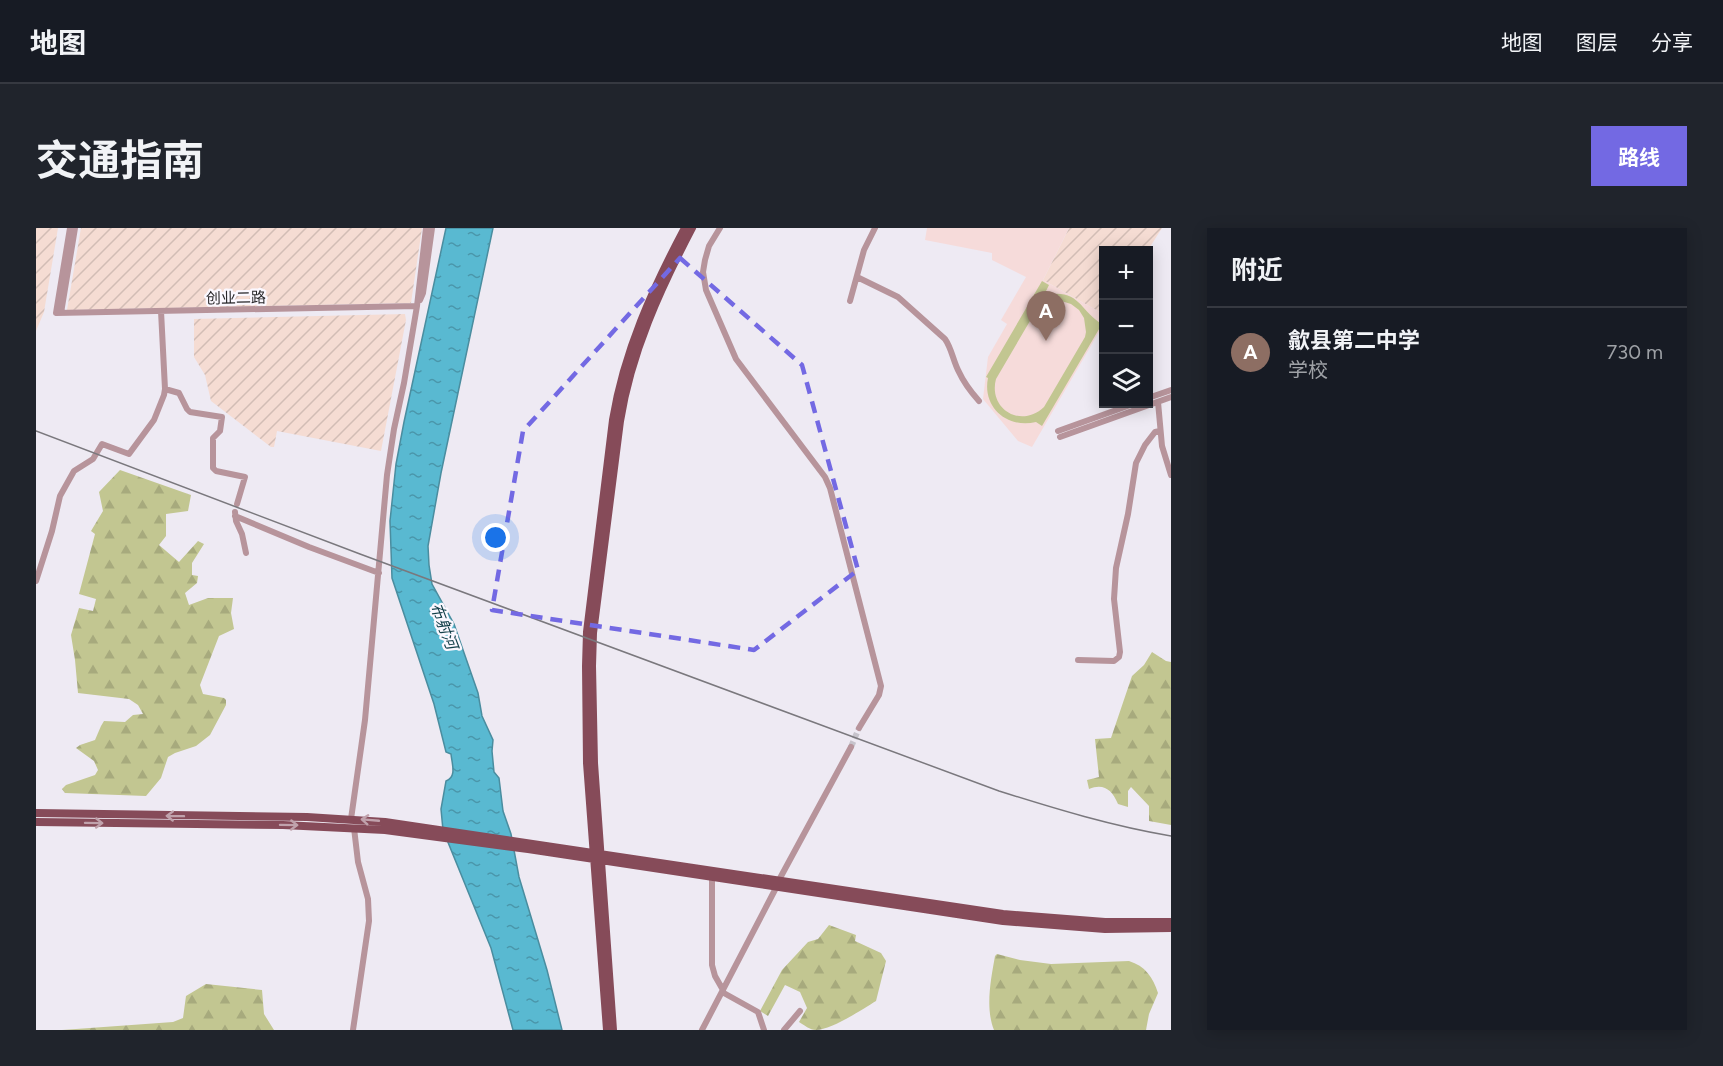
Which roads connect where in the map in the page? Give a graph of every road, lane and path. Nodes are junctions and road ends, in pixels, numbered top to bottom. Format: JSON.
{"nodes":[{"id":1,"x":70,"y":228,"type":"edge"},
{"id":2,"x":75,"y":228,"type":"edge"},
{"id":3,"x":426,"y":228,"type":"edge"},
{"id":4,"x":432,"y":228,"type":"edge"},
{"id":5,"x":685,"y":228,"type":"edge"},
{"id":6,"x":692,"y":228,"type":"edge"},
{"id":7,"x":720,"y":228,"type":"edge"},
{"id":8,"x":875,"y":228,"type":"edge"},
{"id":9,"x":857,"y":277,"type":"junction"},
{"id":10,"x":850,"y":301,"type":"dead end"},
{"id":11,"x":417,"y":306,"type":"junction"},
{"id":12,"x":161,"y":311,"type":"junction"},
{"id":13,"x":59,"y":313,"type":"junction"},
{"id":14,"x":165,"y":389,"type":"junction"},
{"id":15,"x":1171,"y":390,"type":"edge"},
{"id":16,"x":1153,"y":397,"type":"edge"},
{"id":17,"x":1171,"y":397,"type":"edge"},
{"id":18,"x":979,"y":402,"type":"dead end"},
{"id":19,"x":1158,"y":402,"type":"junction"},
{"id":20,"x":1153,"y":404,"type":"edge"},
{"id":21,"x":1123,"y":408,"type":"edge"},
{"id":22,"x":1139,"y":408,"type":"edge"},
{"id":23,"x":1160,"y":430,"type":"junction"},
{"id":24,"x":1171,"y":475,"type":"edge"},
{"id":25,"x":237,"y":504,"type":"dead end"},
{"id":26,"x":246,"y":553,"type":"dead end"},
{"id":27,"x":378,"y":573,"type":"junction"},
{"id":28,"x":36,"y":581,"type":"edge"},
{"id":29,"x":1078,"y":660,"type":"dead end"},
{"id":30,"x":859,"y":728,"type":"tunnel mouth"},
{"id":31,"x":851,"y":747,"type":"tunnel mouth"},
{"id":32,"x":36,"y":813,"type":"edge"},
{"id":33,"x":351,"y":819,"type":"junction"},
{"id":34,"x":36,"y":822,"type":"edge"},
{"id":35,"x":354,"y":828,"type":"junction"},
{"id":36,"x":428,"y":832,"type":"junction"},
{"id":37,"x":597,"y":856,"type":"junction"},
{"id":38,"x":712,"y":877,"type":"junction"},
{"id":39,"x":778,"y":883,"type":"junction"},
{"id":40,"x":1171,"y":922,"type":"edge"},
{"id":41,"x":1171,"y":928,"type":"edge"},
{"id":42,"x":722,"y":991,"type":"junction"},
{"id":43,"x":800,"y":1011,"type":"dead end"},
{"id":44,"x":353,"y":1030,"type":"edge"},
{"id":45,"x":607,"y":1030,"type":"edge"},
{"id":46,"x":613,"y":1030,"type":"edge"},
{"id":47,"x":702,"y":1030,"type":"edge"},
{"id":48,"x":764,"y":1030,"type":"edge"},
{"id":49,"x":784,"y":1030,"type":"edge"}],
"edges":[{"from":1,"to":13,"type":"street"},
{"from":2,"to":13,"type":"street"},
{"from":3,"to":11,"type":"street"},
{"from":4,"to":11,"type":"street"},
{"from":5,"to":37,"type":"main road"},
{"from":6,"to":37,"type":"main road"},
{"from":7,"to":30,"type":"street"},
{"from":8,"to":9,"type":"street"},
{"from":9,"to":10,"type":"street"},
{"from":9,"to":18,"type":"street"},
{"from":11,"to":12,"type":"street","name":"创业二路"},
{"from":11,"to":27,"type":"street"},
{"from":12,"to":13,"type":"street","name":"创业二路"},
{"from":12,"to":14,"type":"street"},
{"from":14,"to":25,"type":"street"},
{"from":14,"to":28,"type":"street"},
{"from":15,"to":16,"type":"street"},
{"from":17,"to":19,"type":"street"},
{"from":19,"to":20,"type":"street"},
{"from":19,"to":23,"type":"street"},
{"from":21,"to":22,"type":"street"},
{"from":23,"to":24,"type":"street"},
{"from":23,"to":29,"type":"street"},
{"from":26,"to":27,"type":"street"},
{"from":27,"to":33,"type":"street"},
{"from":31,"to":39,"type":"street"},
{"from":33,"to":32,"type":"main road","one_way":true},
{"from":36,"to":33,"type":"main road","one_way":true},
{"from":34,"to":35,"type":"main road","one_way":true},
{"from":35,"to":36,"type":"main road"},
{"from":35,"to":44,"type":"street"},
{"from":36,"to":37,"type":"main road"},
{"from":37,"to":38,"type":"main road"},
{"from":37,"to":39,"type":"main road"},
{"from":37,"to":45,"type":"main road"},
{"from":37,"to":46,"type":"main road"},
{"from":38,"to":39,"type":"main road"},
{"from":38,"to":42,"type":"street"},
{"from":39,"to":40,"type":"main road"},
{"from":39,"to":41,"type":"main road"},
{"from":39,"to":42,"type":"street"},
{"from":42,"to":47,"type":"street"},
{"from":42,"to":48,"type":"street"},
{"from":43,"to":49,"type":"street"}]}
